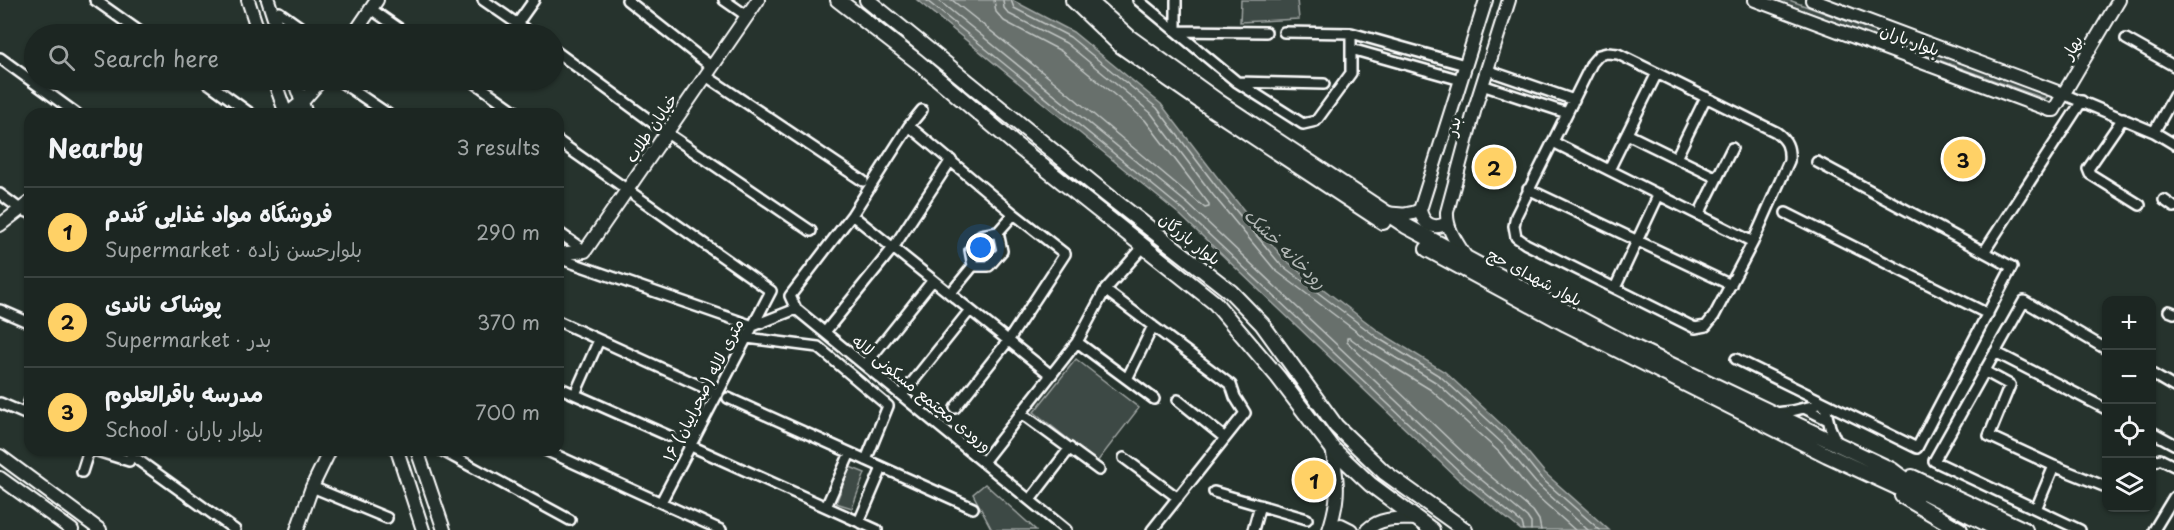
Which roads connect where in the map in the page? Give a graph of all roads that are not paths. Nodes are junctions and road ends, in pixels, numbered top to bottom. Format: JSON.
{"nodes":[{"id":1,"x":95,"y":0,"type":"edge"},
{"id":2,"x":248,"y":0,"type":"edge"},
{"id":3,"x":268,"y":0,"type":"edge"},
{"id":4,"x":483,"y":0,"type":"edge"},
{"id":5,"x":534,"y":0,"type":"edge"},
{"id":6,"x":627,"y":0,"type":"edge"},
{"id":7,"x":724,"y":0,"type":"edge"},
{"id":8,"x":758,"y":0,"type":"edge"},
{"id":9,"x":838,"y":0,"type":"edge"},
{"id":10,"x":867,"y":0,"type":"edge"},
{"id":11,"x":1073,"y":0,"type":"edge"},
{"id":12,"x":1088,"y":0,"type":"edge"},
{"id":13,"x":1138,"y":0,"type":"edge"},
{"id":14,"x":1176,"y":0,"type":"edge"},
{"id":15,"x":1486,"y":0,"type":"edge"},
{"id":16,"x":1509,"y":0,"type":"edge"},
{"id":17,"x":1755,"y":0,"type":"edge"},
{"id":18,"x":1812,"y":0,"type":"edge"},
{"id":19,"x":2119,"y":0,"type":"edge"},
{"id":20,"x":374,"y":5,"type":"edge"},
{"id":21,"x":279,"y":12,"type":"dead end"},
{"id":22,"x":747,"y":16,"type":"junction"},
{"id":23,"x":129,"y":24,"type":"edge"},
{"id":24,"x":256,"y":24,"type":"edge"},
{"id":25,"x":276,"y":24,"type":"edge"},
{"id":26,"x":296,"y":24,"type":"edge"},
{"id":27,"x":361,"y":24,"type":"edge"},
{"id":28,"x":396,"y":24,"type":"edge"},
{"id":29,"x":518,"y":24,"type":"joint"},
{"id":30,"x":1176,"y":31,"type":"junction"},
{"id":31,"x":1266,"y":32,"type":"dead end"},
{"id":32,"x":1284,"y":32,"type":"dead end"},
{"id":33,"x":1351,"y":33,"type":"junction"},
{"id":34,"x":2126,"y":39,"type":"dead end"},
{"id":35,"x":1351,"y":49,"type":"junction"},
{"id":36,"x":564,"y":57,"type":"edge"},
{"id":37,"x":0,"y":58,"type":"edge"},
{"id":38,"x":1447,"y":60,"type":"junction"},
{"id":39,"x":1465,"y":65,"type":"junction"},
{"id":40,"x":2174,"y":66,"type":"edge"},
{"id":41,"x":1486,"y":70,"type":"junction"},
{"id":42,"x":709,"y":72,"type":"junction"},
{"id":43,"x":1657,"y":73,"type":"junction"},
{"id":44,"x":24,"y":75,"type":"edge"},
{"id":45,"x":1441,"y":75,"type":"junction"},
{"id":46,"x":1461,"y":80,"type":"junction"},
{"id":47,"x":1237,"y":82,"type":"junction"},
{"id":48,"x":1523,"y":83,"type":"junction"},
{"id":49,"x":1324,"y":84,"type":"dead end"},
{"id":50,"x":1482,"y":85,"type":"junction"},
{"id":51,"x":44,"y":90,"type":"edge"},
{"id":52,"x":218,"y":90,"type":"edge"},
{"id":53,"x":278,"y":90,"type":"edge"},
{"id":54,"x":298,"y":90,"type":"edge"},
{"id":55,"x":315,"y":90,"type":"edge"},
{"id":56,"x":353,"y":90,"type":"edge"},
{"id":57,"x":485,"y":90,"type":"edge"},
{"id":58,"x":2063,"y":94,"type":"junction"},
{"id":59,"x":1517,"y":96,"type":"junction"},
{"id":60,"x":2174,"y":96,"type":"edge"},
{"id":61,"x":1706,"y":97,"type":"junction"},
{"id":62,"x":1574,"y":100,"type":"junction"},
{"id":63,"x":2082,"y":101,"type":"junction"},
{"id":64,"x":69,"y":108,"type":"edge"},
{"id":65,"x":243,"y":108,"type":"edge"},
{"id":66,"x":284,"y":108,"type":"edge"},
{"id":67,"x":304,"y":108,"type":"edge"},
{"id":68,"x":379,"y":108,"type":"edge"},
{"id":69,"x":511,"y":108,"type":"edge"},
{"id":70,"x":922,"y":110,"type":"dead end"},
{"id":71,"x":2054,"y":110,"type":"joint"},
{"id":72,"x":1567,"y":113,"type":"junction"},
{"id":73,"x":2123,"y":118,"type":"junction"},
{"id":74,"x":909,"y":126,"type":"junction"},
{"id":75,"x":2154,"y":132,"type":"junction"},
{"id":76,"x":667,"y":133,"type":"junction"},
{"id":77,"x":1032,"y":134,"type":"junction"},
{"id":78,"x":1627,"y":134,"type":"junction"},
{"id":79,"x":1553,"y":142,"type":"junction"},
{"id":80,"x":2174,"y":144,"type":"edge"},
{"id":81,"x":564,"y":145,"type":"edge"},
{"id":82,"x":1016,"y":145,"type":"junction"},
{"id":83,"x":1732,"y":148,"type":"dead end"},
{"id":84,"x":1676,"y":158,"type":"junction"},
{"id":85,"x":951,"y":160,"type":"junction"},
{"id":86,"x":1817,"y":162,"type":"dead end"},
{"id":87,"x":1609,"y":170,"type":"junction"},
{"id":88,"x":1717,"y":178,"type":"junction"},
{"id":89,"x":863,"y":181,"type":"dead end"},
{"id":90,"x":1528,"y":189,"type":"junction"},
{"id":91,"x":628,"y":191,"type":"junction"},
{"id":92,"x":0,"y":194,"type":"edge"},
{"id":93,"x":1659,"y":195,"type":"junction"},
{"id":94,"x":2164,"y":200,"type":"dead end"},
{"id":95,"x":2140,"y":205,"type":"dead end"},
{"id":96,"x":24,"y":206,"type":"edge"},
{"id":97,"x":2174,"y":207,"type":"edge"},
{"id":98,"x":24,"y":210,"type":"edge"},
{"id":99,"x":1420,"y":210,"type":"junction"},
{"id":100,"x":1384,"y":212,"type":"junction"},
{"id":101,"x":1786,"y":213,"type":"dead end"},
{"id":102,"x":1014,"y":214,"type":"junction"},
{"id":103,"x":1699,"y":214,"type":"junction"},
{"id":104,"x":852,"y":215,"type":"junction"},
{"id":105,"x":1447,"y":223,"type":"junction"},
{"id":106,"x":0,"y":225,"type":"edge"},
{"id":107,"x":811,"y":231,"type":"dead end"},
{"id":108,"x":998,"y":232,"type":"junction"},
{"id":109,"x":564,"y":236,"type":"edge"},
{"id":110,"x":1638,"y":242,"type":"junction"},
{"id":111,"x":1754,"y":242,"type":"junction"},
{"id":112,"x":1144,"y":246,"type":"junction"},
{"id":113,"x":893,"y":248,"type":"junction"},
{"id":114,"x":585,"y":251,"type":"junction"},
{"id":115,"x":1984,"y":252,"type":"junction"},
{"id":116,"x":564,"y":255,"type":"edge"},
{"id":117,"x":564,"y":258,"type":"edge"},
{"id":118,"x":1467,"y":259,"type":"junction"},
{"id":119,"x":973,"y":266,"type":"junction"},
{"id":120,"x":933,"y":280,"type":"junction"},
{"id":121,"x":1731,"y":285,"type":"junction"},
{"id":122,"x":1615,"y":288,"type":"junction"},
{"id":123,"x":1105,"y":290,"type":"junction"},
{"id":124,"x":950,"y":294,"type":"junction"},
{"id":125,"x":796,"y":309,"type":"junction"},
{"id":126,"x":0,"y":310,"type":"edge"},
{"id":127,"x":970,"y":310,"type":"junction"},
{"id":128,"x":1988,"y":314,"type":"junction"},
{"id":129,"x":24,"y":320,"type":"edge"},
{"id":130,"x":564,"y":324,"type":"edge"},
{"id":131,"x":753,"y":326,"type":"junction"},
{"id":132,"x":1153,"y":326,"type":"junction"},
{"id":133,"x":825,"y":332,"type":"junction"},
{"id":134,"x":747,"y":338,"type":"junction"},
{"id":135,"x":599,"y":340,"type":"junction"},
{"id":136,"x":1008,"y":341,"type":"junction"},
{"id":137,"x":1077,"y":342,"type":"junction"},
{"id":138,"x":2102,"y":347,"type":"edge"},
{"id":139,"x":1995,"y":352,"type":"junction"},
{"id":140,"x":1736,"y":359,"type":"dead end"},
{"id":141,"x":865,"y":365,"type":"junction"},
{"id":142,"x":1984,"y":371,"type":"junction"},
{"id":143,"x":1051,"y":375,"type":"junction"},
{"id":144,"x":2156,"y":378,"type":"edge"},
{"id":145,"x":1127,"y":379,"type":"junction"},
{"id":146,"x":2174,"y":387,"type":"edge"},
{"id":147,"x":564,"y":389,"type":"edge"},
{"id":148,"x":575,"y":394,"type":"junction"},
{"id":149,"x":718,"y":394,"type":"junction"},
{"id":150,"x":902,"y":396,"type":"junction"},
{"id":151,"x":728,"y":398,"type":"dead end"},
{"id":152,"x":1154,"y":399,"type":"dead end"},
{"id":153,"x":1178,"y":400,"type":"dead end"},
{"id":154,"x":0,"y":403,"type":"edge"},
{"id":155,"x":1824,"y":403,"type":"junction"},
{"id":156,"x":2102,"y":407,"type":"edge"},
{"id":157,"x":955,"y":408,"type":"dead end"},
{"id":158,"x":1804,"y":408,"type":"junction"},
{"id":159,"x":1021,"y":413,"type":"junction"},
{"id":160,"x":1774,"y":413,"type":"junction"},
{"id":161,"x":24,"y":414,"type":"edge"},
{"id":162,"x":1828,"y":420,"type":"junction"},
{"id":163,"x":2156,"y":435,"type":"edge"},
{"id":164,"x":669,"y":436,"type":"dead end"},
{"id":165,"x":1225,"y":438,"type":"junction"},
{"id":166,"x":1836,"y":443,"type":"junction"},
{"id":167,"x":2174,"y":444,"type":"edge"},
{"id":168,"x":691,"y":446,"type":"junction"},
{"id":169,"x":1070,"y":448,"type":"junction"},
{"id":170,"x":1332,"y":448,"type":"junction"},
{"id":171,"x":850,"y":453,"type":"junction"},
{"id":172,"x":0,"y":456,"type":"edge"},
{"id":173,"x":87,"y":456,"type":"edge"},
{"id":174,"x":113,"y":456,"type":"edge"},
{"id":175,"x":131,"y":456,"type":"edge"},
{"id":176,"x":327,"y":456,"type":"edge"},
{"id":177,"x":399,"y":456,"type":"edge"},
{"id":178,"x":419,"y":456,"type":"edge"},
{"id":179,"x":452,"y":456,"type":"edge"},
{"id":180,"x":558,"y":456,"type":"edge"},
{"id":181,"x":1124,"y":458,"type":"dead end"},
{"id":182,"x":138,"y":460,"type":"dead end"},
{"id":183,"x":866,"y":460,"type":"junction"},
{"id":184,"x":2156,"y":461,"type":"edge"},
{"id":185,"x":983,"y":462,"type":"junction"},
{"id":186,"x":2054,"y":466,"type":"junction"},
{"id":187,"x":2174,"y":466,"type":"edge"},
{"id":188,"x":882,"y":468,"type":"junction"},
{"id":189,"x":1099,"y":470,"type":"dead end"},
{"id":190,"x":1892,"y":470,"type":"junction"},
{"id":191,"x":82,"y":472,"type":"dead end"},
{"id":192,"x":0,"y":478,"type":"edge"},
{"id":193,"x":1884,"y":482,"type":"junction"},
{"id":194,"x":2102,"y":485,"type":"edge"},
{"id":195,"x":312,"y":487,"type":"junction"},
{"id":196,"x":1214,"y":492,"type":"dead end"},
{"id":197,"x":2174,"y":496,"type":"edge"},
{"id":198,"x":1178,"y":498,"type":"junction"},
{"id":199,"x":1030,"y":500,"type":"junction"},
{"id":200,"x":661,"y":502,"type":"junction"},
{"id":201,"x":1260,"y":505,"type":"junction"},
{"id":202,"x":826,"y":507,"type":"junction"},
{"id":203,"x":972,"y":508,"type":"dead end"},
{"id":204,"x":2036,"y":509,"type":"junction"},
{"id":205,"x":387,"y":518,"type":"dead end"},
{"id":206,"x":1307,"y":519,"type":"dead end"},
{"id":207,"x":1418,"y":519,"type":"junction"},
{"id":208,"x":570,"y":520,"type":"dead end"},
{"id":209,"x":859,"y":522,"type":"junction"},
{"id":210,"x":72,"y":530,"type":"edge"},
{"id":211,"x":100,"y":530,"type":"edge"},
{"id":212,"x":235,"y":530,"type":"edge"},
{"id":213,"x":297,"y":530,"type":"edge"},
{"id":214,"x":423,"y":530,"type":"edge"},
{"id":215,"x":444,"y":530,"type":"edge"},
{"id":216,"x":721,"y":530,"type":"edge"},
{"id":217,"x":877,"y":530,"type":"edge"},
{"id":218,"x":1066,"y":530,"type":"edge"},
{"id":219,"x":1152,"y":530,"type":"edge"},
{"id":220,"x":1253,"y":530,"type":"edge"},
{"id":221,"x":1329,"y":530,"type":"edge"},
{"id":222,"x":1352,"y":530,"type":"edge"},
{"id":223,"x":1367,"y":530,"type":"edge"},
{"id":224,"x":1432,"y":530,"type":"edge"},
{"id":225,"x":1465,"y":530,"type":"edge"},
{"id":226,"x":1960,"y":530,"type":"edge"},
{"id":227,"x":1979,"y":530,"type":"edge"},
{"id":228,"x":1999,"y":530,"type":"edge"},
{"id":229,"x":2025,"y":530,"type":"edge"},
{"id":230,"x":2080,"y":530,"type":"edge"},
{"id":231,"x":2154,"y":530,"type":"edge"}],
"edges":[{"from":1,"to":23,"type":"street"},
{"from":2,"to":24,"type":"street"},
{"from":3,"to":25,"type":"street"},
{"from":4,"to":29,"type":"street"},
{"from":5,"to":29,"type":"street"},
{"from":6,"to":42,"type":"street"},
{"from":7,"to":22,"type":"street"},
{"from":8,"to":22,"type":"street","name":"خیابان طلاب"},
{"from":9,"to":82,"type":"main road","name":"بلوار بازرگان"},
{"from":10,"to":77,"type":"main road","name":"بلوار بازرگان"},
{"from":11,"to":193,"type":"main road","name":"بلوار شهدای حج"},
{"from":12,"to":100,"type":"main road","name":"بلوار شهدای حج"},
{"from":13,"to":30,"type":"street"},
{"from":14,"to":30,"type":"street"},
{"from":15,"to":39,"type":"street","name":"بدر"},
{"from":16,"to":41,"type":"street","name":"بدر"},
{"from":17,"to":71,"type":"street","name":"بلوار باران"},
{"from":18,"to":58,"type":"street","name":"بلوار باران"},
{"from":19,"to":58,"type":"street","name":"بهار"},
{"from":20,"to":27,"type":"street"},
{"from":20,"to":28,"type":"street"},
{"from":21,"to":26,"type":"street"},
{"from":22,"to":42,"type":"street","name":"خیابان طلاب"},
{"from":30,"to":31,"type":"street"},
{"from":30,"to":47,"type":"street"},
{"from":32,"to":33,"type":"street"},
{"from":33,"to":35,"type":"street"},
{"from":33,"to":38,"type":"street"},
{"from":34,"to":40,"type":"street"},
{"from":35,"to":45,"type":"street"},
{"from":35,"to":47,"type":"street"},
{"from":36,"to":76,"type":"street"},
{"from":37,"to":44,"type":"street"},
{"from":38,"to":39,"type":"street"},
{"from":38,"to":45,"type":"street"},
{"from":39,"to":46,"type":"street","name":"بدر"},
{"from":41,"to":48,"type":"street"},
{"from":41,"to":50,"type":"street","name":"بدر"},
{"from":42,"to":76,"type":"street","name":"خیابان طلاب"},
{"from":42,"to":89,"type":"street"},
{"from":43,"to":61,"type":"street"},
{"from":43,"to":62,"type":"street"},
{"from":43,"to":78,"type":"street"},
{"from":45,"to":46,"type":"street"},
{"from":46,"to":99,"type":"street","name":"بدر"},
{"from":47,"to":49,"type":"street"},
{"from":48,"to":59,"type":"street"},
{"from":48,"to":62,"type":"street"},
{"from":50,"to":59,"type":"street"},
{"from":50,"to":105,"type":"street","name":"بدر"},
{"from":51,"to":64,"type":"street"},
{"from":52,"to":65,"type":"street"},
{"from":53,"to":66,"type":"street"},
{"from":54,"to":67,"type":"street"},
{"from":55,"to":67,"type":"street"},
{"from":56,"to":68,"type":"street"},
{"from":57,"to":69,"type":"street"},
{"from":58,"to":63,"type":"street"},
{"from":58,"to":71,"type":"street","name":"بهار"},
{"from":59,"to":72,"type":"street"},
{"from":60,"to":75,"type":"street"},
{"from":61,"to":84,"type":"street"},
{"from":61,"to":111,"type":"street"},
{"from":62,"to":72,"type":"street"},
{"from":63,"to":73,"type":"street"},
{"from":63,"to":115,"type":"street"},
{"from":70,"to":74,"type":"street"},
{"from":72,"to":79,"type":"street"},
{"from":73,"to":75,"type":"street"},
{"from":73,"to":95,"type":"street"},
{"from":74,"to":85,"type":"street"},
{"from":74,"to":104,"type":"street"},
{"from":75,"to":80,"type":"street"},
{"from":76,"to":91,"type":"street","name":"خیابان طلاب"},
{"from":76,"to":107,"type":"street"},
{"from":77,"to":82,"type":"main road"},
{"from":77,"to":225,"type":"main road","name":"بلوار بازرگان"},
{"from":78,"to":84,"type":"street"},
{"from":78,"to":87,"type":"street"},
{"from":79,"to":87,"type":"street"},
{"from":79,"to":90,"type":"street"},
{"from":81,"to":91,"type":"street"},
{"from":82,"to":112,"type":"main road","name":"بلوار بازرگان"},
{"from":83,"to":88,"type":"street"},
{"from":84,"to":88,"type":"street"},
{"from":85,"to":102,"type":"street"},
{"from":85,"to":113,"type":"street"},
{"from":86,"to":115,"type":"street"},
{"from":87,"to":93,"type":"street"},
{"from":88,"to":103,"type":"street"},
{"from":90,"to":110,"type":"street"},
{"from":90,"to":122,"type":"street"},
{"from":91,"to":114,"type":"street","name":"خیابان طلاب"},
{"from":91,"to":131,"type":"street","name":"۱۶ متری لاله (صحراییان)"},
{"from":92,"to":96,"type":"street"},
{"from":93,"to":103,"type":"street"},
{"from":93,"to":110,"type":"street"},
{"from":94,"to":97,"type":"street"},
{"from":98,"to":106,"type":"street"},
{"from":99,"to":100,"type":"street"},
{"from":99,"to":105,"type":"street"},
{"from":100,"to":118,"type":"main road","name":"بلوار شهدای حج"},
{"from":101,"to":128,"type":"street"},
{"from":102,"to":108,"type":"street"},
{"from":102,"to":136,"type":"street"},
{"from":103,"to":111,"type":"street"},
{"from":104,"to":113,"type":"street"},
{"from":104,"to":125,"type":"street"},
{"from":105,"to":118,"type":"street"},
{"from":108,"to":119,"type":"street"},
{"from":108,"to":119,"type":"street"},
{"from":109,"to":114,"type":"street"},
{"from":110,"to":121,"type":"street"},
{"from":110,"to":122,"type":"street"},
{"from":111,"to":121,"type":"street"},
{"from":112,"to":123,"type":"street"},
{"from":112,"to":170,"type":"main road","name":"بلوار بازرگان"},
{"from":113,"to":120,"type":"street"},
{"from":113,"to":133,"type":"street"},
{"from":114,"to":116,"type":"street"},
{"from":115,"to":128,"type":"street"},
{"from":117,"to":131,"type":"street"},
{"from":118,"to":160,"type":"main road","name":"بلوار شهدای حج"},
{"from":119,"to":124,"type":"street"},
{"from":120,"to":124,"type":"street"},
{"from":120,"to":141,"type":"street"},
{"from":121,"to":122,"type":"street"},
{"from":123,"to":132,"type":"street"},
{"from":123,"to":137,"type":"street"},
{"from":124,"to":127,"type":"street"},
{"from":125,"to":131,"type":"street"},
{"from":125,"to":133,"type":"street","name":"ورودی مجتمع مسکونی لاله"},
{"from":126,"to":129,"type":"street"},
{"from":127,"to":136,"type":"street"},
{"from":127,"to":150,"type":"street"},
{"from":128,"to":155,"type":"street"},
{"from":130,"to":135,"type":"street"},
{"from":131,"to":134,"type":"street","name":"۱۶ متری لاله (صحراییان)"},
{"from":132,"to":145,"type":"street"},
{"from":132,"to":165,"type":"street"},
{"from":133,"to":141,"type":"street","name":"ورودی مجتمع مسکونی لاله"},
{"from":134,"to":149,"type":"street","name":"۱۶ متری لاله (صحراییان)"},
{"from":134,"to":183,"type":"street"},
{"from":135,"to":148,"type":"street"},
{"from":135,"to":149,"type":"street"},
{"from":136,"to":143,"type":"street"},
{"from":136,"to":157,"type":"street"},
{"from":137,"to":143,"type":"street"},
{"from":137,"to":145,"type":"street"},
{"from":138,"to":139,"type":"street"},
{"from":139,"to":142,"type":"street"},
{"from":139,"to":156,"type":"street"},
{"from":140,"to":155,"type":"street"},
{"from":141,"to":150,"type":"street","name":"ورودی مجتمع مسکونی لاله"},
{"from":142,"to":186,"type":"street"},
{"from":142,"to":204,"type":"street"},
{"from":143,"to":159,"type":"street"},
{"from":144,"to":146,"type":"street"},
{"from":145,"to":152,"type":"street"},
{"from":147,"to":148,"type":"street"},
{"from":148,"to":164,"type":"street"},
{"from":149,"to":168,"type":"street","name":"۱۶ متری لاله (صحراییان)"},
{"from":150,"to":185,"type":"street","name":"ورودی مجتمع مسکونی لاله"},
{"from":151,"to":171,"type":"street"},
{"from":153,"to":165,"type":"street"},
{"from":154,"to":161,"type":"street"},
{"from":155,"to":158,"type":"street"},
{"from":155,"to":162,"type":"street"},
{"from":158,"to":160,"type":"street"},
{"from":158,"to":162,"type":"street"},
{"from":159,"to":169,"type":"street"},
{"from":159,"to":185,"type":"street"},
{"from":160,"to":166,"type":"main road","name":"بلوار شهدای حج"},
{"from":162,"to":166,"type":"street"},
{"from":163,"to":167,"type":"street"},
{"from":165,"to":198,"type":"street"},
{"from":166,"to":190,"type":"main road","name":"بلوار شهدای حج"},
{"from":168,"to":200,"type":"street","name":"۱۶ متری لاله (صحراییان)"},
{"from":168,"to":202,"type":"street"},
{"from":169,"to":189,"type":"street"},
{"from":169,"to":199,"type":"street"},
{"from":170,"to":207,"type":"main road","name":"بلوار بازرگان"},
{"from":170,"to":221,"type":"street"},
{"from":171,"to":183,"type":"street"},
{"from":171,"to":202,"type":"street"},
{"from":172,"to":211,"type":"street"},
{"from":173,"to":191,"type":"street"},
{"from":174,"to":175,"type":"street"},
{"from":176,"to":195,"type":"street"},
{"from":177,"to":214,"type":"street"},
{"from":178,"to":215,"type":"street"},
{"from":179,"to":208,"type":"street"},
{"from":180,"to":200,"type":"street"},
{"from":181,"to":198,"type":"street"},
{"from":182,"to":212,"type":"street"},
{"from":183,"to":188,"type":"street"},
{"from":184,"to":187,"type":"street"},
{"from":185,"to":199,"type":"street","name":"ورودی مجتمع مسکونی لاله"},
{"from":186,"to":194,"type":"street"},
{"from":186,"to":204,"type":"street"},
{"from":188,"to":203,"type":"street"},
{"from":188,"to":209,"type":"street"},
{"from":190,"to":228,"type":"main road","name":"بلوار شهدای حج"},
{"from":190,"to":229,"type":"main road"},
{"from":192,"to":210,"type":"street"},
{"from":193,"to":226,"type":"main road"},
{"from":193,"to":227,"type":"main road","name":"بلوار شهدای حج"},
{"from":195,"to":205,"type":"street"},
{"from":195,"to":213,"type":"street"},
{"from":196,"to":201,"type":"street"},
{"from":197,"to":231,"type":"street"},
{"from":198,"to":219,"type":"street"},
{"from":199,"to":218,"type":"street","name":"ورودی مجتمع مسکونی لاله"},
{"from":200,"to":216,"type":"street"},
{"from":201,"to":206,"type":"street"},
{"from":201,"to":220,"type":"street"},
{"from":202,"to":209,"type":"street"},
{"from":204,"to":230,"type":"street"},
{"from":207,"to":223,"type":"street"},
{"from":207,"to":224,"type":"main road","name":"بلوار بازرگان"},
{"from":209,"to":217,"type":"street"},
{"from":221,"to":222,"type":"street"}]}
